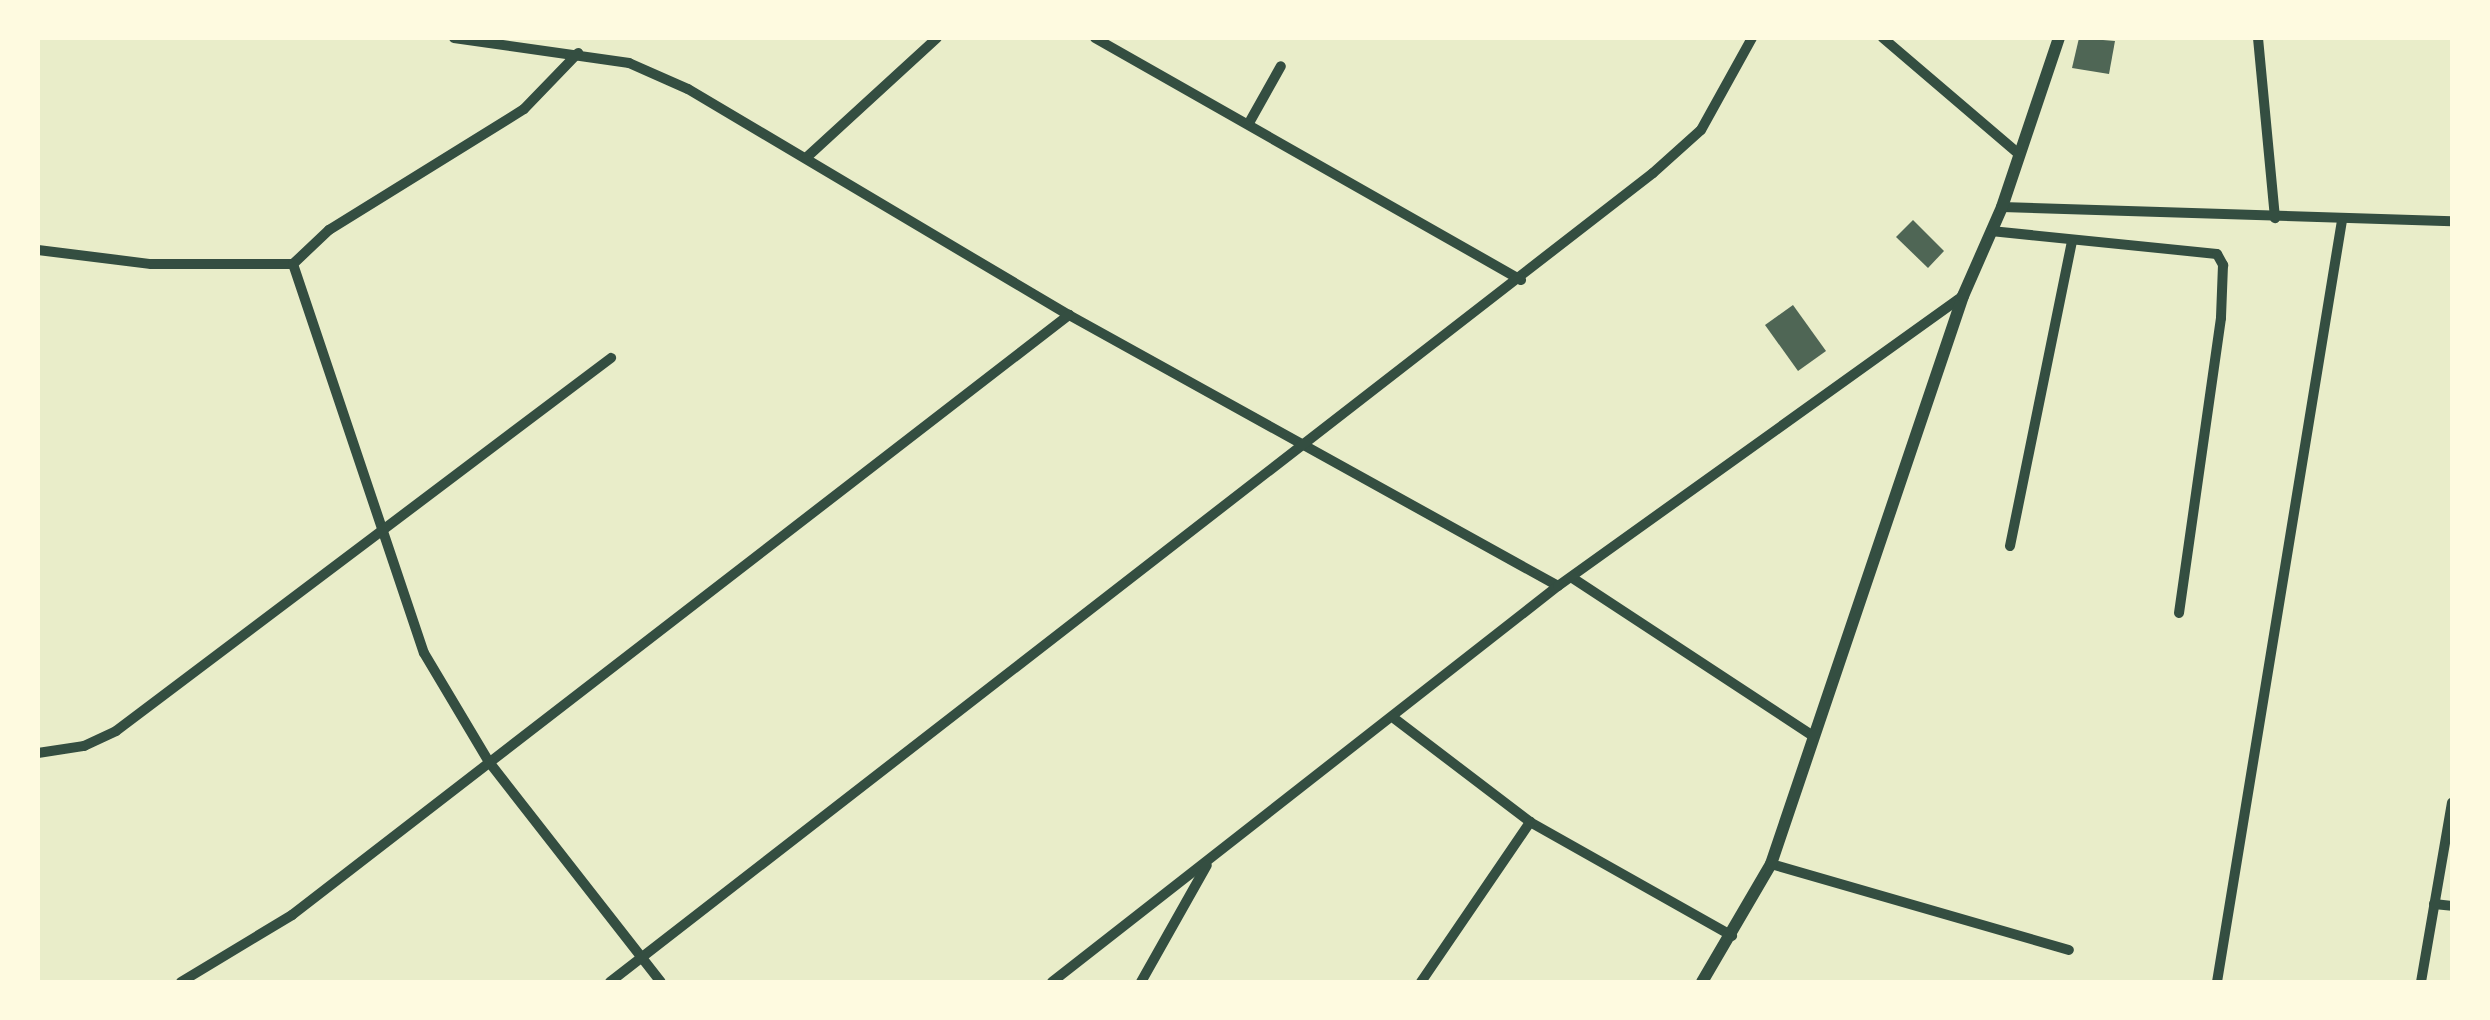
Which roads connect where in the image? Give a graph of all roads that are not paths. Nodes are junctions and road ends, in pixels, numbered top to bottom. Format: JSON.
{"nodes":[{"id":1,"x":454,"y":38,"type":"edge"},
{"id":2,"x":938,"y":38,"type":"edge"},
{"id":3,"x":1095,"y":38,"type":"edge"},
{"id":4,"x":1752,"y":38,"type":"edge"},
{"id":5,"x":1883,"y":38,"type":"edge"},
{"id":6,"x":2059,"y":38,"type":"edge"},
{"id":7,"x":2258,"y":38,"type":"edge"},
{"id":8,"x":509,"y":40,"type":"edge"},
{"id":9,"x":578,"y":53,"type":"junction"},
{"id":10,"x":1282,"y":66,"type":"dead end"},
{"id":11,"x":1250,"y":123,"type":"junction"},
{"id":12,"x":2020,"y":155,"type":"junction"},
{"id":13,"x":807,"y":157,"type":"junction"},
{"id":14,"x":2002,"y":207,"type":"junction"},
{"id":15,"x":2275,"y":218,"type":"junction"},
{"id":16,"x":2342,"y":220,"type":"junction"},
{"id":17,"x":2452,"y":220,"type":"edge"},
{"id":18,"x":1990,"y":231,"type":"junction"},
{"id":19,"x":2072,"y":241,"type":"junction"},
{"id":20,"x":38,"y":250,"type":"edge"},
{"id":21,"x":293,"y":264,"type":"junction"},
{"id":22,"x":1521,"y":280,"type":"junction"},
{"id":23,"x":1963,"y":296,"type":"junction"},
{"id":24,"x":1069,"y":315,"type":"junction"},
{"id":25,"x":610,"y":358,"type":"dead end"},
{"id":26,"x":1303,"y":442,"type":"junction"},
{"id":27,"x":382,"y":535,"type":"junction"},
{"id":28,"x":2010,"y":546,"type":"dead end"},
{"id":29,"x":1574,"y":580,"type":"junction"},
{"id":30,"x":1558,"y":586,"type":"junction"},
{"id":31,"x":2179,"y":613,"type":"dead end"},
{"id":32,"x":1395,"y":720,"type":"junction"},
{"id":33,"x":1813,"y":736,"type":"junction"},
{"id":34,"x":38,"y":753,"type":"edge"},
{"id":35,"x":488,"y":762,"type":"junction"},
{"id":36,"x":2452,"y":804,"type":"edge"},
{"id":37,"x":1530,"y":822,"type":"junction"},
{"id":38,"x":1210,"y":860,"type":"junction"},
{"id":39,"x":1771,"y":864,"type":"junction"},
{"id":40,"x":2434,"y":904,"type":"junction"},
{"id":41,"x":2452,"y":906,"type":"edge"},
{"id":42,"x":1732,"y":936,"type":"junction"},
{"id":43,"x":2069,"y":950,"type":"dead end"},
{"id":44,"x":642,"y":956,"type":"junction"},
{"id":45,"x":181,"y":982,"type":"edge"},
{"id":46,"x":610,"y":982,"type":"edge"},
{"id":47,"x":661,"y":982,"type":"edge"},
{"id":48,"x":1052,"y":982,"type":"edge"},
{"id":49,"x":1141,"y":982,"type":"edge"},
{"id":50,"x":1421,"y":982,"type":"edge"},
{"id":51,"x":1702,"y":982,"type":"edge"},
{"id":52,"x":2217,"y":982,"type":"edge"},
{"id":53,"x":2421,"y":982,"type":"edge"}],
"edges":[{"from":1,"to":8,"type":"street"},
{"from":2,"to":13,"type":"street"},
{"from":3,"to":11,"type":"street"},
{"from":4,"to":22,"type":"street"},
{"from":5,"to":12,"type":"street"},
{"from":6,"to":12,"type":"street"},
{"from":7,"to":15,"type":"street"},
{"from":8,"to":9,"type":"street"},
{"from":9,"to":13,"type":"street"},
{"from":9,"to":21,"type":"street"},
{"from":10,"to":11,"type":"street"},
{"from":11,"to":22,"type":"street"},
{"from":12,"to":14,"type":"street"},
{"from":13,"to":24,"type":"street"},
{"from":14,"to":15,"type":"street"},
{"from":14,"to":18,"type":"street"},
{"from":15,"to":16,"type":"street"},
{"from":16,"to":17,"type":"street"},
{"from":16,"to":52,"type":"street"},
{"from":18,"to":19,"type":"street"},
{"from":18,"to":23,"type":"street"},
{"from":19,"to":28,"type":"street"},
{"from":19,"to":31,"type":"street"},
{"from":20,"to":21,"type":"street"},
{"from":21,"to":27,"type":"street"},
{"from":22,"to":26,"type":"street"},
{"from":23,"to":29,"type":"street"},
{"from":23,"to":33,"type":"street"},
{"from":24,"to":26,"type":"street"},
{"from":24,"to":35,"type":"street"},
{"from":25,"to":27,"type":"street"},
{"from":26,"to":30,"type":"street"},
{"from":26,"to":44,"type":"street"},
{"from":27,"to":34,"type":"street"},
{"from":27,"to":35,"type":"street"},
{"from":29,"to":30,"type":"street"},
{"from":29,"to":33,"type":"street"},
{"from":30,"to":32,"type":"street"},
{"from":32,"to":37,"type":"street"},
{"from":32,"to":38,"type":"street"},
{"from":33,"to":39,"type":"street"},
{"from":35,"to":44,"type":"street"},
{"from":35,"to":45,"type":"street"},
{"from":36,"to":40,"type":"street"},
{"from":37,"to":42,"type":"street"},
{"from":37,"to":50,"type":"street"},
{"from":38,"to":48,"type":"street"},
{"from":38,"to":49,"type":"street"},
{"from":39,"to":42,"type":"street"},
{"from":39,"to":43,"type":"street"},
{"from":40,"to":41,"type":"street"},
{"from":40,"to":53,"type":"street"},
{"from":42,"to":51,"type":"street"},
{"from":44,"to":46,"type":"street"},
{"from":44,"to":47,"type":"street"}]}
